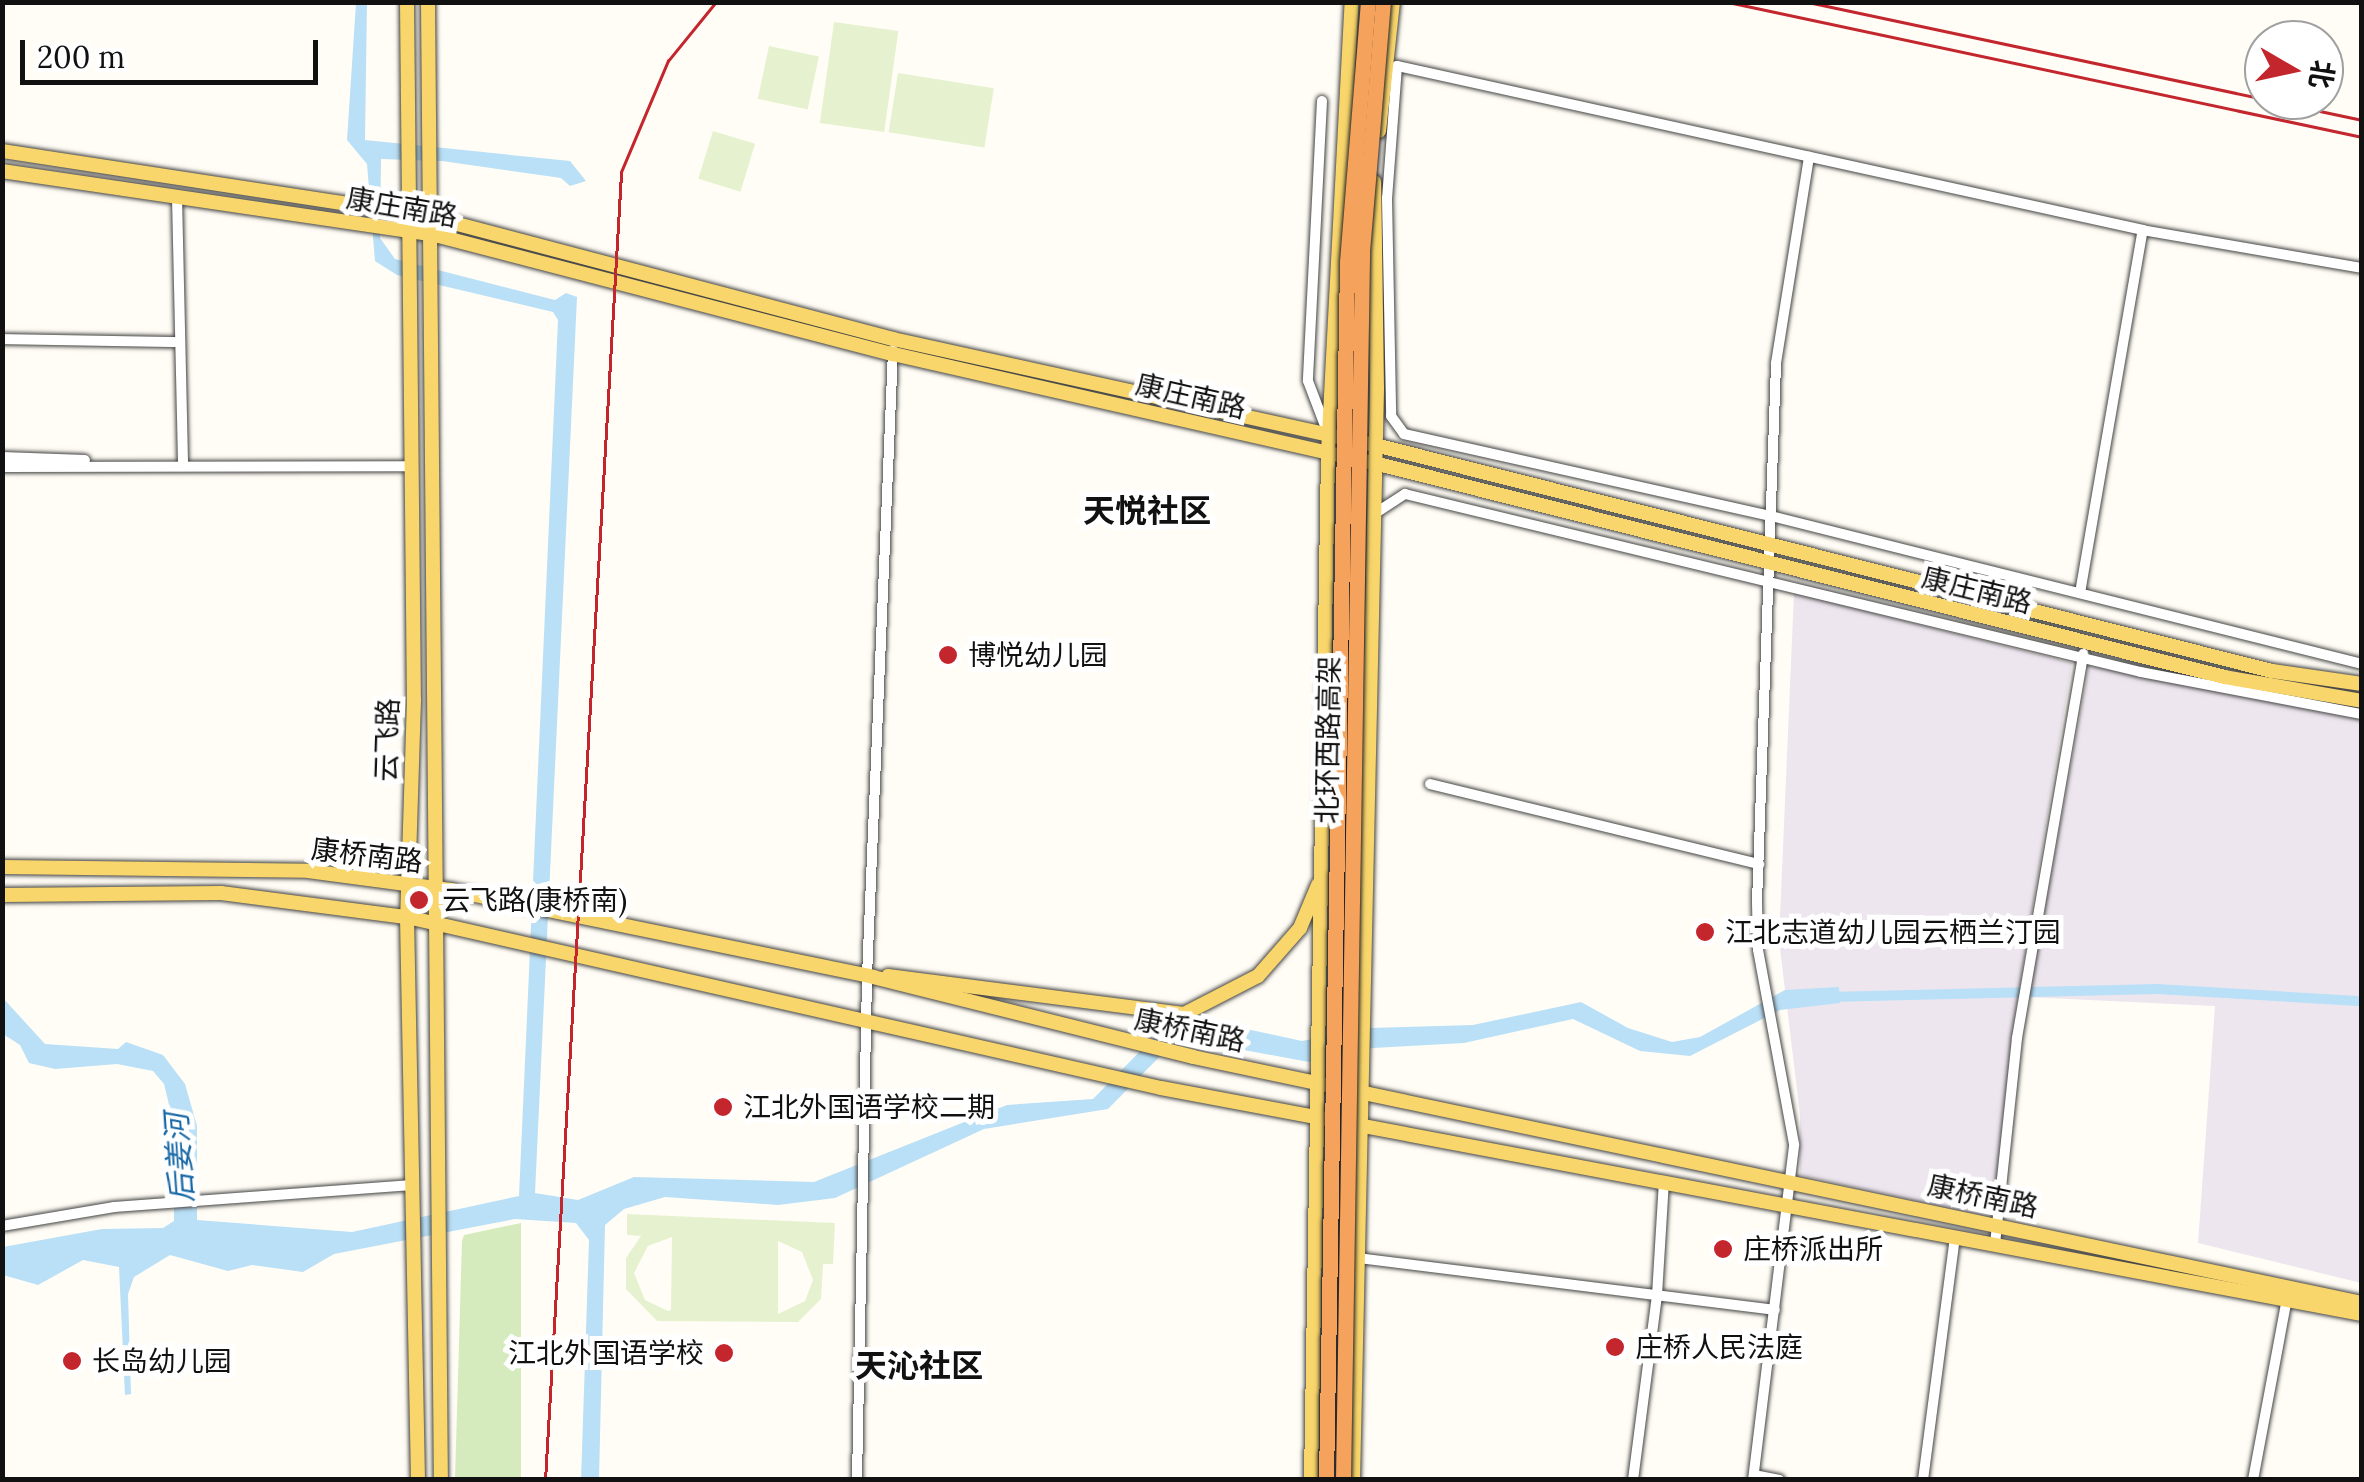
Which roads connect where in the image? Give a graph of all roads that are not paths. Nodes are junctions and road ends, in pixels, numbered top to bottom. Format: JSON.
{"nodes":[{"id":1,"x":407,"y":2,"type":"edge"},
{"id":2,"x":428,"y":2,"type":"edge"},
{"id":3,"x":1352,"y":2,"type":"edge"},
{"id":4,"x":1368,"y":2,"type":"edge"},
{"id":5,"x":1382,"y":2,"type":"edge"},
{"id":6,"x":1393,"y":2,"type":"edge"},
{"id":7,"x":1322,"y":100,"type":"dead end"},
{"id":8,"x":2,"y":151,"type":"edge"},
{"id":9,"x":1808,"y":157,"type":"junction"},
{"id":10,"x":2,"y":171,"type":"edge"},
{"id":11,"x":177,"y":197,"type":"junction"},
{"id":12,"x":409,"y":213,"type":"junction"},
{"id":13,"x":430,"y":216,"type":"junction"},
{"id":14,"x":2143,"y":230,"type":"junction"},
{"id":15,"x":410,"y":232,"type":"junction"},
{"id":16,"x":431,"y":234,"type":"junction"},
{"id":17,"x":2362,"y":268,"type":"edge"},
{"id":18,"x":2,"y":339,"type":"edge"},
{"id":19,"x":180,"y":342,"type":"junction"},
{"id":20,"x":892,"y":346,"type":"junction"},
{"id":21,"x":1404,"y":434,"type":"junction"},
{"id":22,"x":1329,"y":445,"type":"junction"},
{"id":23,"x":1375,"y":446,"type":"junction"},
{"id":24,"x":2,"y":458,"type":"edge"},
{"id":25,"x":1374,"y":463,"type":"junction"},
{"id":26,"x":155,"y":465,"type":"junction"},
{"id":27,"x":183,"y":466,"type":"junction"},
{"id":28,"x":411,"y":466,"type":"junction"},
{"id":29,"x":2,"y":467,"type":"edge"},
{"id":30,"x":1373,"y":514,"type":"junction"},
{"id":31,"x":1771,"y":516,"type":"junction"},
{"id":32,"x":1770,"y":545,"type":"junction"},
{"id":33,"x":1770,"y":564,"type":"junction"},
{"id":34,"x":1768,"y":583,"type":"junction"},
{"id":35,"x":2080,"y":593,"type":"junction"},
{"id":36,"x":2083,"y":650,"type":"junction"},
{"id":37,"x":2362,"y":664,"type":"edge"},
{"id":38,"x":2362,"y":684,"type":"edge"},
{"id":39,"x":2362,"y":701,"type":"edge"},
{"id":40,"x":2362,"y":714,"type":"edge"},
{"id":41,"x":1430,"y":784,"type":"dead end"},
{"id":42,"x":1759,"y":864,"type":"junction"},
{"id":43,"x":2,"y":867,"type":"edge"},
{"id":44,"x":1322,"y":875,"type":"junction"},
{"id":45,"x":408,"y":885,"type":"junction"},
{"id":46,"x":438,"y":888,"type":"junction"},
{"id":47,"x":2,"y":895,"type":"edge"},
{"id":48,"x":408,"y":917,"type":"junction"},
{"id":49,"x":438,"y":923,"type":"junction"},
{"id":50,"x":870,"y":977,"type":"junction"},
{"id":51,"x":868,"y":1020,"type":"junction"},
{"id":52,"x":1318,"y":1074,"type":"junction"},
{"id":53,"x":1361,"y":1079,"type":"junction"},
{"id":54,"x":1318,"y":1117,"type":"junction"},
{"id":55,"x":1360,"y":1123,"type":"junction"},
{"id":56,"x":1791,"y":1180,"type":"junction"},
{"id":57,"x":1664,"y":1181,"type":"junction"},
{"id":58,"x":413,"y":1191,"type":"junction"},
{"id":59,"x":1789,"y":1204,"type":"junction"},
{"id":60,"x":1998,"y":1224,"type":"junction"},
{"id":61,"x":2,"y":1226,"type":"edge"},
{"id":62,"x":1956,"y":1236,"type":"junction"},
{"id":63,"x":1995,"y":1244,"type":"junction"},
{"id":64,"x":1358,"y":1258,"type":"junction"},
{"id":65,"x":2288,"y":1293,"type":"junction"},
{"id":66,"x":1657,"y":1295,"type":"junction"},
{"id":67,"x":2362,"y":1302,"type":"edge"},
{"id":68,"x":1775,"y":1310,"type":"junction"},
{"id":69,"x":2362,"y":1314,"type":"edge"},
{"id":70,"x":1754,"y":1478,"type":"edge"},
{"id":71,"x":418,"y":1480,"type":"edge"},
{"id":72,"x":442,"y":1480,"type":"edge"},
{"id":73,"x":857,"y":1480,"type":"edge"},
{"id":74,"x":1310,"y":1480,"type":"edge"},
{"id":75,"x":1326,"y":1480,"type":"edge"},
{"id":76,"x":1343,"y":1480,"type":"edge"},
{"id":77,"x":1353,"y":1480,"type":"edge"},
{"id":78,"x":1632,"y":1480,"type":"edge"},
{"id":79,"x":1780,"y":1480,"type":"edge"},
{"id":80,"x":1923,"y":1480,"type":"edge"},
{"id":81,"x":2253,"y":1480,"type":"edge"}],
"edges":[{"from":1,"to":12,"type":"main road","name":"云飞路"},
{"from":2,"to":13,"type":"main road","name":"云飞路"},
{"from":3,"to":22,"type":"main road"},
{"from":4,"to":75,"type":"highway","name":"北环西路高架","bridge":true},
{"from":5,"to":76,"type":"highway","name":"北环西路高架","bridge":true},
{"from":6,"to":23,"type":"main road","bridge":true},
{"from":7,"to":22,"type":"street"},
{"from":8,"to":12,"type":"main road","name":"康庄南路"},
{"from":9,"to":14,"type":"street"},
{"from":9,"to":21,"type":"street"},
{"from":9,"to":31,"type":"street"},
{"from":10,"to":11,"type":"main road","name":"康庄南路"},
{"from":11,"to":15,"type":"main road","name":"康庄南路"},
{"from":11,"to":19,"type":"street"},
{"from":12,"to":13,"type":"main road","name":"康庄南路"},
{"from":12,"to":15,"type":"main road","name":"云飞路"},
{"from":13,"to":16,"type":"main road","name":"云飞路"},
{"from":13,"to":20,"type":"main road","name":"康庄南路"},
{"from":14,"to":17,"type":"street"},
{"from":14,"to":35,"type":"street"},
{"from":15,"to":16,"type":"main road","name":"康庄南路"},
{"from":15,"to":28,"type":"main road","name":"云飞路"},
{"from":16,"to":20,"type":"main road","name":"康庄南路"},
{"from":16,"to":46,"type":"main road","name":"云飞路"},
{"from":18,"to":19,"type":"street"},
{"from":19,"to":27,"type":"street"},
{"from":20,"to":22,"type":"main road","name":"康庄南路"},
{"from":20,"to":50,"type":"street"},
{"from":21,"to":23,"type":"street"},
{"from":21,"to":31,"type":"street"},
{"from":22,"to":23,"type":"main road","name":"康庄南路"},
{"from":22,"to":25,"type":"main road","name":"康庄南路"},
{"from":22,"to":44,"type":"main road"},
{"from":23,"to":25,"type":"main road"},
{"from":23,"to":32,"type":"main road","name":"康庄南路"},
{"from":24,"to":26,"type":"street"},
{"from":25,"to":30,"type":"main road"},
{"from":25,"to":33,"type":"main road","name":"康庄南路"},
{"from":26,"to":27,"type":"street"},
{"from":26,"to":29,"type":"street"},
{"from":27,"to":28,"type":"street"},
{"from":28,"to":45,"type":"main road","name":"云飞路"},
{"from":30,"to":34,"type":"street"},
{"from":30,"to":53,"type":"main road"},
{"from":31,"to":32,"type":"street"},
{"from":31,"to":35,"type":"street"},
{"from":32,"to":33,"type":"street"},
{"from":32,"to":38,"type":"main road","name":"康庄南路"},
{"from":33,"to":34,"type":"street"},
{"from":33,"to":36,"type":"main road","name":"康庄南路"},
{"from":34,"to":36,"type":"street"},
{"from":34,"to":42,"type":"street"},
{"from":35,"to":37,"type":"street"},
{"from":36,"to":39,"type":"main road","name":"康庄南路"},
{"from":36,"to":40,"type":"street"},
{"from":36,"to":60,"type":"street"},
{"from":41,"to":42,"type":"street"},
{"from":42,"to":56,"type":"street"},
{"from":43,"to":45,"type":"main road","name":"康桥南路"},
{"from":44,"to":50,"type":"main road"},
{"from":44,"to":52,"type":"main road"},
{"from":45,"to":46,"type":"main road","name":"康桥南路"},
{"from":45,"to":48,"type":"main road","name":"云飞路"},
{"from":46,"to":49,"type":"main road","name":"云飞路"},
{"from":46,"to":50,"type":"main road","name":"康桥南路"},
{"from":47,"to":48,"type":"main road","name":"康桥南路"},
{"from":48,"to":49,"type":"main road","name":"康桥南路"},
{"from":48,"to":58,"type":"main road","name":"云飞路"},
{"from":49,"to":51,"type":"main road","name":"康桥南路"},
{"from":49,"to":72,"type":"main road","name":"云飞路"},
{"from":50,"to":51,"type":"street"},
{"from":50,"to":52,"type":"main road","name":"康桥南路"},
{"from":51,"to":54,"type":"main road","name":"康桥南路"},
{"from":51,"to":73,"type":"street"},
{"from":52,"to":53,"type":"main road","name":"康桥南路"},
{"from":52,"to":54,"type":"main road"},
{"from":53,"to":55,"type":"main road"},
{"from":53,"to":56,"type":"main road","name":"康桥南路"},
{"from":54,"to":55,"type":"main road","name":"康桥南路"},
{"from":54,"to":74,"type":"main road"},
{"from":55,"to":57,"type":"main road","name":"康桥南路"},
{"from":55,"to":64,"type":"main road"},
{"from":56,"to":59,"type":"street"},
{"from":56,"to":60,"type":"main road","name":"康桥南路"},
{"from":57,"to":59,"type":"main road","name":"康桥南路"},
{"from":57,"to":66,"type":"street"},
{"from":58,"to":61,"type":"street"},
{"from":58,"to":71,"type":"main road","name":"云飞路"},
{"from":59,"to":62,"type":"main road","name":"康桥南路"},
{"from":59,"to":68,"type":"street"},
{"from":60,"to":63,"type":"street"},
{"from":60,"to":65,"type":"main road","name":"康桥南路"},
{"from":62,"to":63,"type":"main road","name":"康桥南路"},
{"from":62,"to":80,"type":"street"},
{"from":63,"to":65,"type":"main road","name":"康桥南路"},
{"from":64,"to":66,"type":"street"},
{"from":64,"to":77,"type":"main road"},
{"from":65,"to":67,"type":"main road","name":"康桥南路"},
{"from":65,"to":69,"type":"main road","name":"康桥南路"},
{"from":65,"to":81,"type":"street"},
{"from":66,"to":68,"type":"street"},
{"from":66,"to":78,"type":"street"},
{"from":68,"to":70,"type":"street"},
{"from":70,"to":79,"type":"street"}]}
